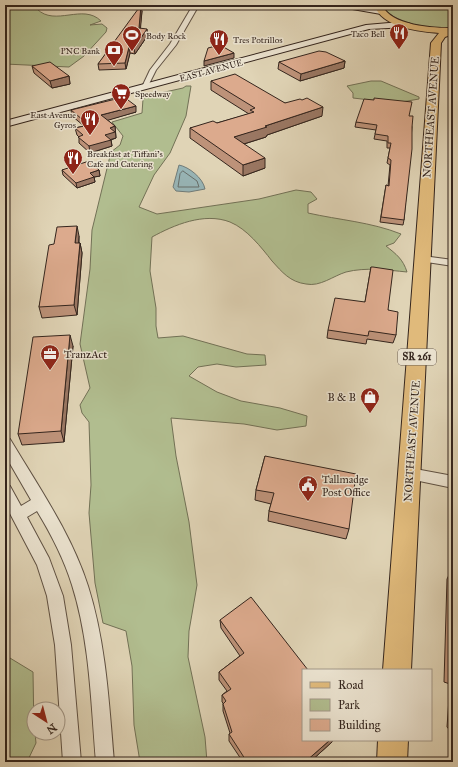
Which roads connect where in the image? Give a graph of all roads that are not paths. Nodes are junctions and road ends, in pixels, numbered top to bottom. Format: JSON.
{"nodes":[{"id":1,"x":196,"y":5,"type":"edge"},
{"id":2,"x":341,"y":5,"type":"edge"},
{"id":3,"x":346,"y":5,"type":"edge"},
{"id":4,"x":381,"y":11,"type":"edge"},
{"id":5,"x":408,"y":25,"type":"junction"},
{"id":6,"x":369,"y":27,"type":"junction"},
{"id":7,"x":423,"y":28,"type":"junction"},
{"id":8,"x":453,"y":31,"type":"edge"},
{"id":9,"x":436,"y":43,"type":"junction"},
{"id":10,"x":145,"y":87,"type":"junction"},
{"id":11,"x":5,"y":123,"type":"edge"},
{"id":12,"x":423,"y":259,"type":"junction"},
{"id":13,"x":453,"y":263,"type":"edge"},
{"id":14,"x":5,"y":443,"type":"edge"},
{"id":15,"x":410,"y":474,"type":"junction"},
{"id":16,"x":453,"y":482,"type":"edge"},
{"id":17,"x":5,"y":490,"type":"edge"},
{"id":18,"x":39,"y":503,"type":"junction"},
{"id":19,"x":18,"y":514,"type":"junction"},
{"id":20,"x":397,"y":669,"type":"edge"},
{"id":21,"x":393,"y":741,"type":"edge"},
{"id":22,"x":72,"y":762,"type":"edge"},
{"id":23,"x":105,"y":762,"type":"edge"},
{"id":24,"x":392,"y":762,"type":"edge"}],
"edges":[{"from":1,"to":10,"type":"street"},
{"from":2,"to":3,"type":"main road"},
{"from":3,"to":4,"type":"main road"},
{"from":4,"to":5,"type":"main road"},
{"from":4,"to":6,"type":"main road","name":"EAST AVENUE"},
{"from":5,"to":6,"type":"main road","name":"EAST AVENUE"},
{"from":5,"to":7,"type":"main road"},
{"from":6,"to":10,"type":"main road","name":"EAST AVENUE"},
{"from":7,"to":8,"type":"main road"},
{"from":7,"to":9,"type":"main road","name":"NORTHEAST AVENUE"},
{"from":8,"to":9,"type":"main road","name":"NORTHEAST AVENUE"},
{"from":9,"to":12,"type":"main road","name":"NORTHEAST AVENUE","number":"SR 261"},
{"from":10,"to":11,"type":"main road","name":"EAST AVENUE"},
{"from":12,"to":13,"type":"street"},
{"from":12,"to":15,"type":"main road","name":"NORTHEAST AVENUE","number":"SR 261"},
{"from":14,"to":18,"type":"street"},
{"from":15,"to":16,"type":"street"},
{"from":15,"to":20,"type":"main road","name":"NORTHEAST AVENUE","number":"SR 261"},
{"from":17,"to":19,"type":"street"},
{"from":18,"to":19,"type":"street"},
{"from":18,"to":23,"type":"street"},
{"from":19,"to":22,"type":"street"},
{"from":21,"to":24,"type":"main road"}]}
